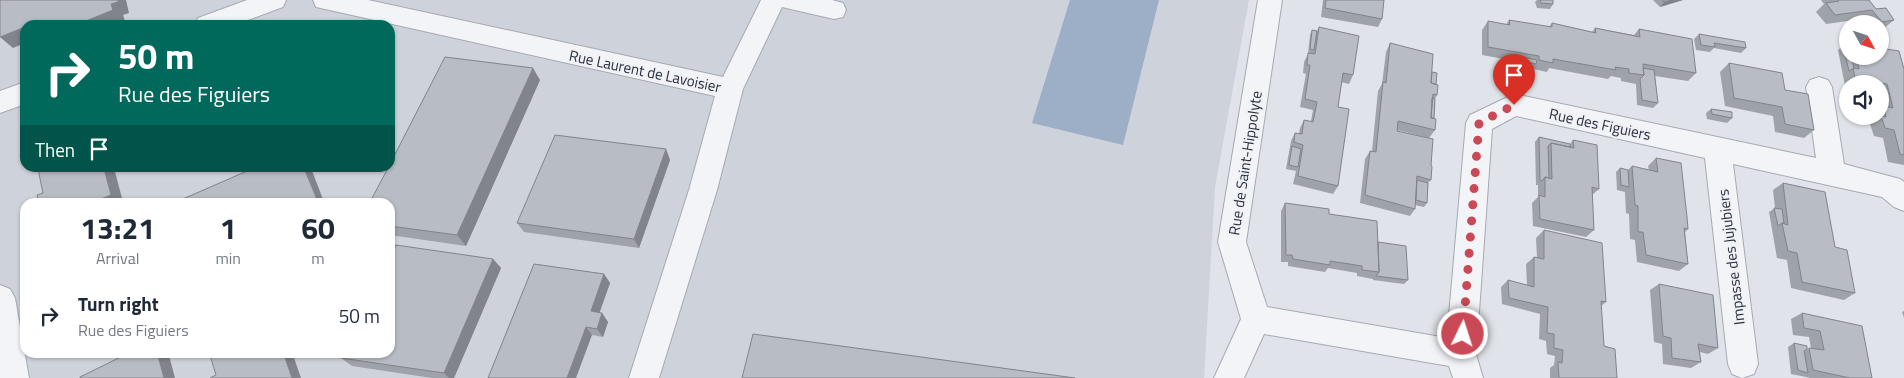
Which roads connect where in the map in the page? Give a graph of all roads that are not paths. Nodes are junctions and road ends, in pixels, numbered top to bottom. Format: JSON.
{"nodes":[{"id":1,"x":274,"y":0,"type":"edge"},
{"id":2,"x":325,"y":0,"type":"edge"},
{"id":3,"x":773,"y":0,"type":"edge"},
{"id":4,"x":790,"y":0,"type":"edge"},
{"id":5,"x":1270,"y":0,"type":"edge"},
{"id":6,"x":834,"y":10,"type":"dead end"},
{"id":7,"x":220,"y":20,"type":"edge"},
{"id":8,"x":1819,"y":87,"type":"dead end"},
{"id":9,"x":730,"y":90,"type":"junction"},
{"id":10,"x":20,"y":95,"type":"edge"},
{"id":11,"x":0,"y":102,"type":"edge"},
{"id":12,"x":1718,"y":150,"type":"junction"},
{"id":13,"x":1832,"y":173,"type":"junction"},
{"id":14,"x":1904,"y":199,"type":"edge"},
{"id":15,"x":0,"y":298,"type":"edge"},
{"id":16,"x":1256,"y":320,"type":"junction"},
{"id":17,"x":1743,"y":364,"type":"dead end"},
{"id":18,"x":1464,"y":366,"type":"edge"},
{"id":19,"x":14,"y":378,"type":"edge"},
{"id":20,"x":644,"y":378,"type":"edge"},
{"id":21,"x":1229,"y":378,"type":"edge"}],
"edges":[{"from":1,"to":7,"type":"street"},
{"from":2,"to":9,"type":"street","name":"Rue Laurent de Lavoisier"},
{"from":3,"to":9,"type":"street"},
{"from":4,"to":6,"type":"street"},
{"from":5,"to":16,"type":"street","name":"Rue de Saint-Hippolyte"},
{"from":8,"to":13,"type":"street"},
{"from":9,"to":20,"type":"street","name":"Rue Laurent de Lavoisier"},
{"from":10,"to":11,"type":"street"},
{"from":12,"to":13,"type":"street","name":"Rue des Figuiers"},
{"from":12,"to":17,"type":"street","name":"Impasse des Jujubiers"},
{"from":12,"to":18,"type":"street","name":"Rue des Figuiers"},
{"from":13,"to":14,"type":"street","name":"Rue des Figuiers"},
{"from":15,"to":19,"type":"street"},
{"from":16,"to":18,"type":"street","name":"Rue des Figuiers"},
{"from":16,"to":21,"type":"street"}]}
